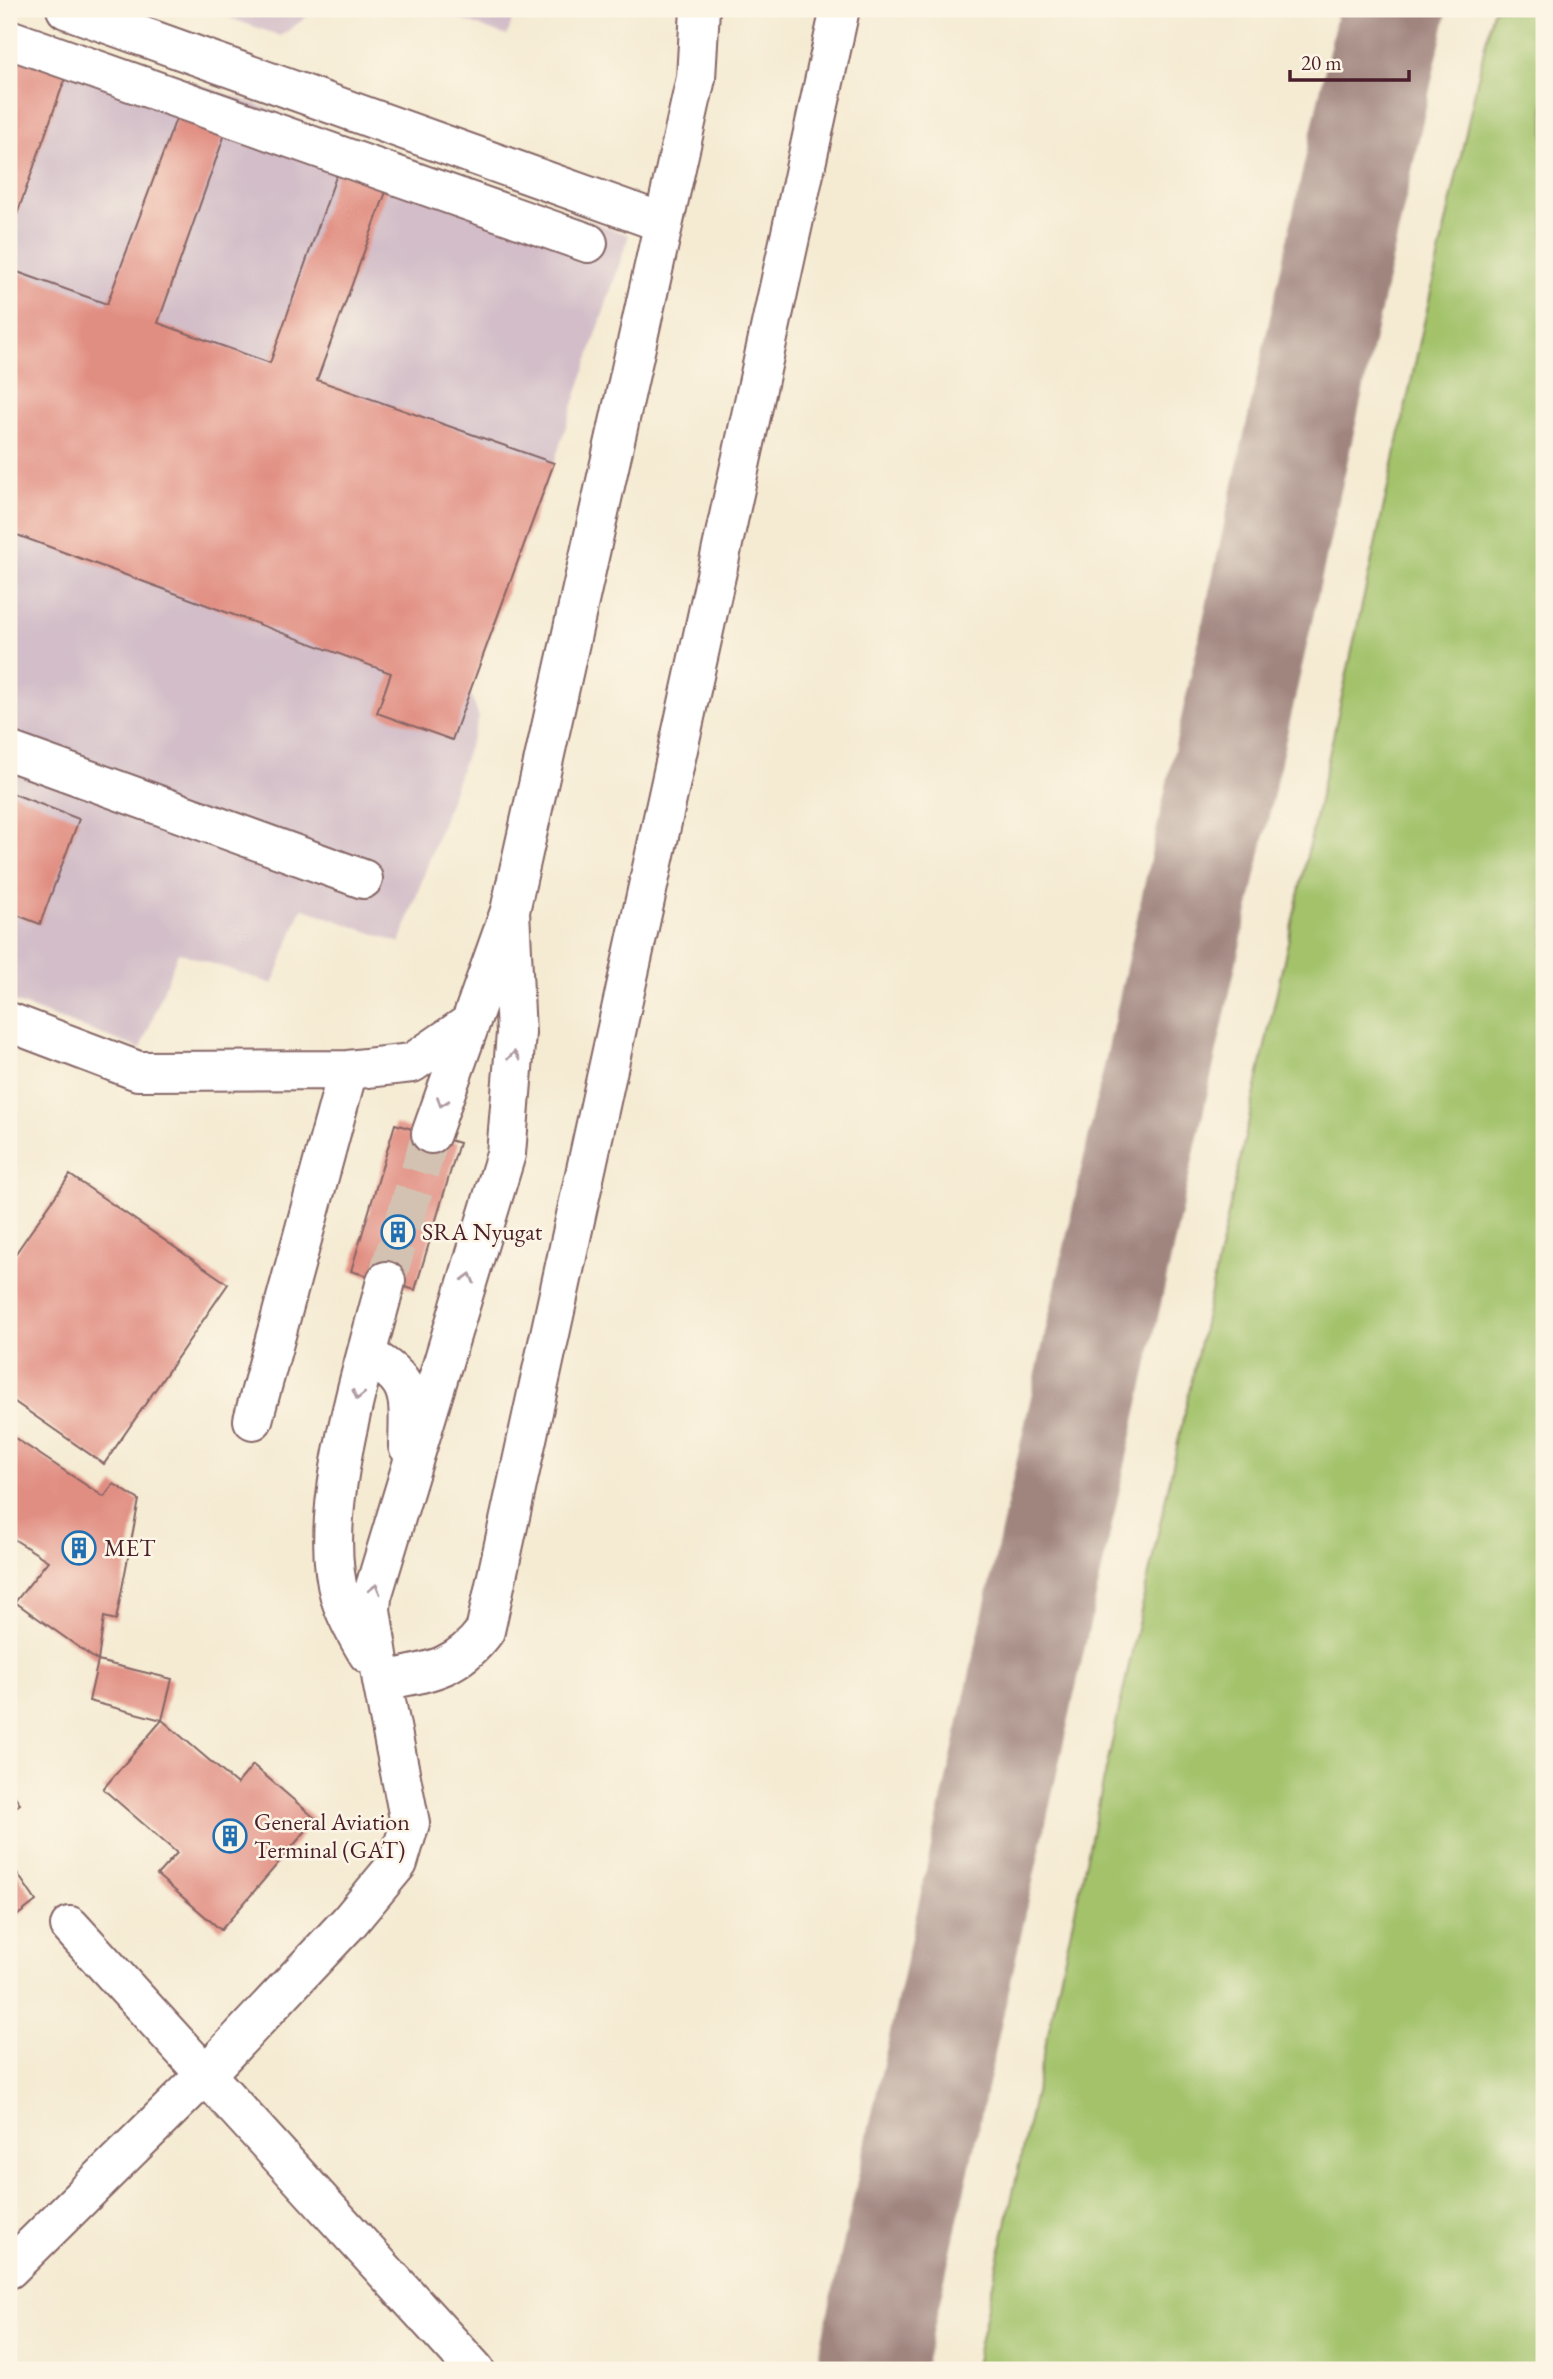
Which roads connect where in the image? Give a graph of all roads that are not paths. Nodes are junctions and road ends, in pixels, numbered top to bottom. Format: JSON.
{"nodes":[{"id":1,"x":66,"y":9,"type":"edge"},
{"id":2,"x":700,"y":9,"type":"edge"},
{"id":3,"x":840,"y":9,"type":"edge"},
{"id":4,"x":9,"y":39,"type":"edge"},
{"id":5,"x":661,"y":222,"type":"junction"},
{"id":6,"x":588,"y":243,"type":"dead end"},
{"id":7,"x":9,"y":751,"type":"edge"},
{"id":8,"x":363,"y":879,"type":"dead end"},
{"id":9,"x":510,"y":911,"type":"junction"},
{"id":10,"x":9,"y":1022,"type":"edge"},
{"id":11,"x":470,"y":1023,"type":"junction"},
{"id":12,"x":348,"y":1070,"type":"junction"},
{"id":13,"x":430,"y":1134,"type":"tunnel mouth"},
{"id":14,"x":386,"y":1281,"type":"tunnel mouth"},
{"id":15,"x":456,"y":1324,"type":"junction"},
{"id":16,"x":367,"y":1356,"type":"junction"},
{"id":17,"x":253,"y":1420,"type":"dead end"},
{"id":18,"x":407,"y":1484,"type":"junction"},
{"id":19,"x":382,"y":1681,"type":"junction"},
{"id":20,"x":69,"y":1926,"type":"dead end"},
{"id":21,"x":205,"y":2075,"type":"junction"},
{"id":22,"x":9,"y":2269,"type":"edge"},
{"id":23,"x":475,"y":2370,"type":"edge"}],
"edges":[{"from":1,"to":5,"type":"lane"},
{"from":2,"to":5,"type":"lane"},
{"from":3,"to":19,"type":"lane"},
{"from":4,"to":6,"type":"lane"},
{"from":5,"to":9,"type":"lane"},
{"from":7,"to":8,"type":"lane"},
{"from":9,"to":11,"type":"lane"},
{"from":15,"to":9,"type":"lane","one_way":true},
{"from":10,"to":12,"type":"lane"},
{"from":11,"to":12,"type":"lane"},
{"from":11,"to":13,"type":"lane","one_way":true},
{"from":12,"to":17,"type":"lane"},
{"from":14,"to":16,"type":"lane"},
{"from":15,"to":16,"type":"lane"},
{"from":15,"to":18,"type":"lane"},
{"from":16,"to":18,"type":"lane"},
{"from":16,"to":19,"type":"lane","one_way":true},
{"from":19,"to":18,"type":"lane","one_way":true},
{"from":19,"to":21,"type":"lane"},
{"from":20,"to":21,"type":"lane"},
{"from":21,"to":22,"type":"lane"},
{"from":21,"to":23,"type":"lane"}]}
